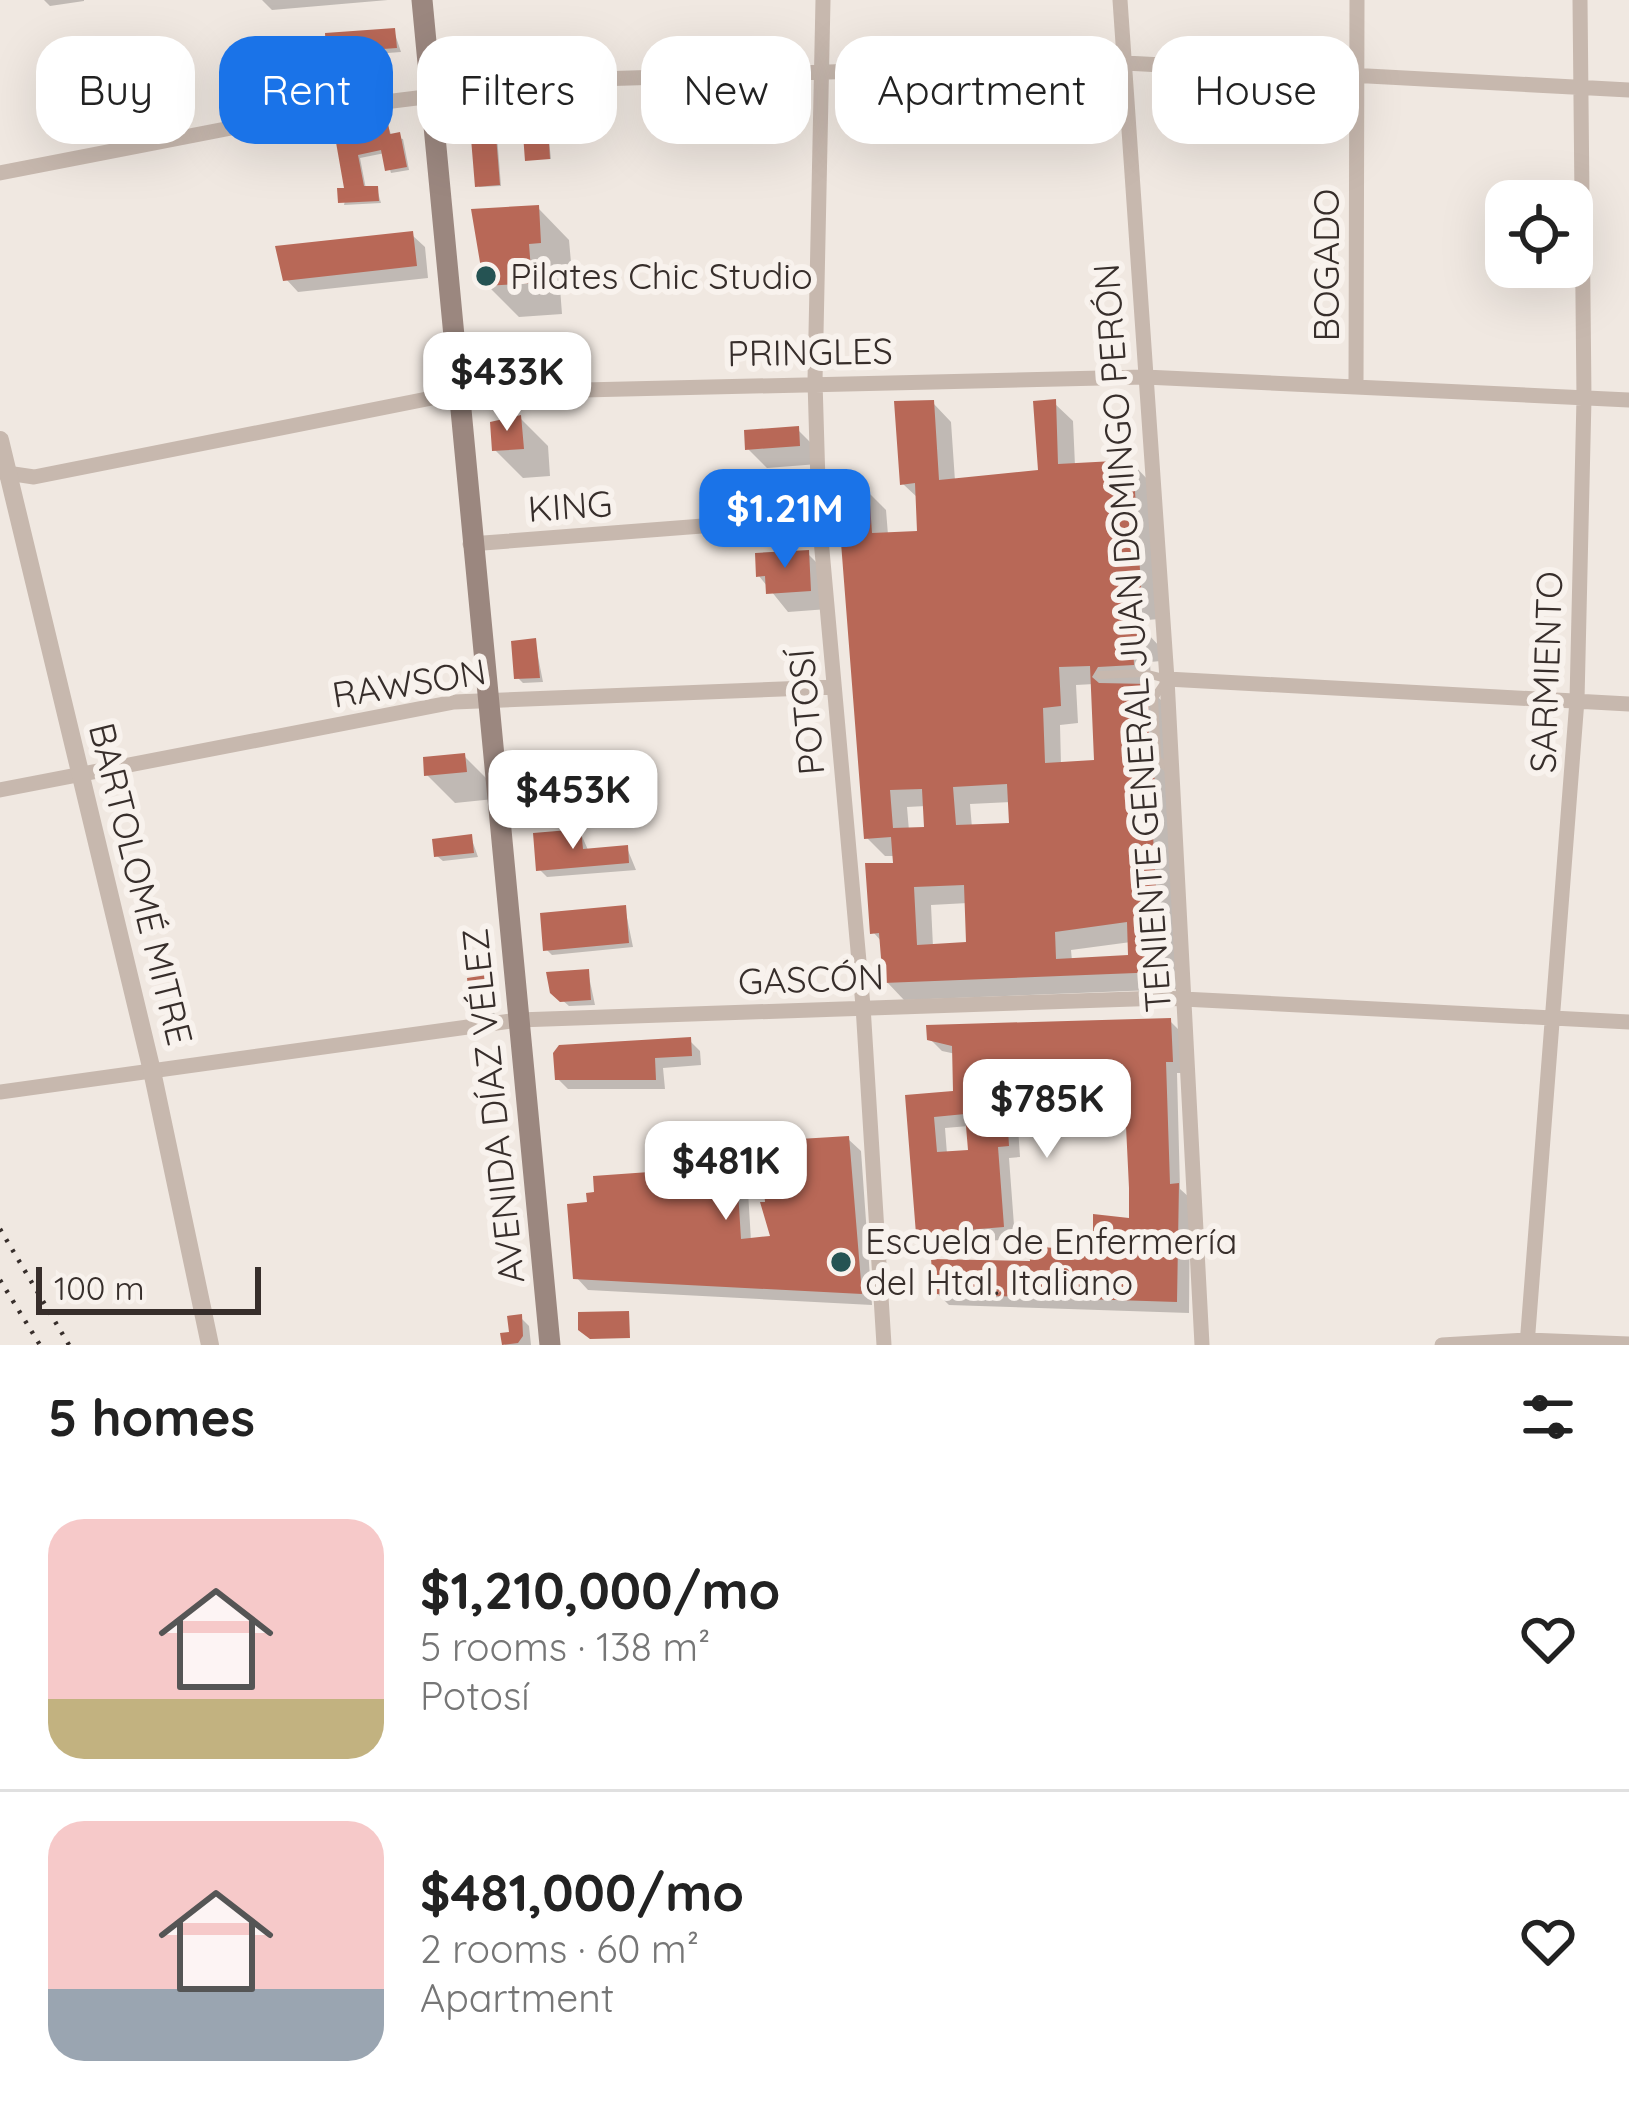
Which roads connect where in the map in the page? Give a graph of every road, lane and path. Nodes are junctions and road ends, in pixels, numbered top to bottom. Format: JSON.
{"nodes":[{"id":1,"x":422,"y":0,"type":"edge"},
{"id":2,"x":823,"y":0,"type":"edge"},
{"id":3,"x":1120,"y":0,"type":"edge"},
{"id":4,"x":1357,"y":0,"type":"edge"},
{"id":5,"x":1580,"y":0,"type":"edge"},
{"id":6,"x":425,"y":36,"type":"edge"},
{"id":7,"x":1123,"y":36,"type":"edge"},
{"id":8,"x":1356,"y":36,"type":"edge"},
{"id":9,"x":822,"y":71,"type":"junction"},
{"id":10,"x":835,"y":71,"type":"edge"},
{"id":11,"x":1359,"y":76,"type":"edge"},
{"id":12,"x":617,"y":78,"type":"edge"},
{"id":13,"x":1579,"y":87,"type":"junction"},
{"id":14,"x":1629,"y":90,"type":"edge"},
{"id":15,"x":417,"y":95,"type":"edge"},
{"id":16,"x":1128,"y":110,"type":"edge"},
{"id":17,"x":435,"y":144,"type":"edge"},
{"id":18,"x":1355,"y":144,"type":"edge"},
{"id":19,"x":0,"y":173,"type":"edge"},
{"id":20,"x":1145,"y":377,"type":"junction"},
{"id":21,"x":815,"y":381,"type":"junction"},
{"id":22,"x":1356,"y":386,"type":"junction"},
{"id":23,"x":457,"y":394,"type":"junction"},
{"id":24,"x":1584,"y":398,"type":"junction"},
{"id":25,"x":1629,"y":400,"type":"edge"},
{"id":26,"x":0,"y":440,"type":"edge"},
{"id":27,"x":4,"y":472,"type":"edge"},
{"id":28,"x":819,"y":517,"type":"junction"},
{"id":29,"x":470,"y":544,"type":"junction"},
{"id":30,"x":1100,"y":675,"type":"dead end"},
{"id":31,"x":1167,"y":679,"type":"junction"},
{"id":32,"x":834,"y":686,"type":"junction"},
{"id":33,"x":486,"y":698,"type":"junction"},
{"id":34,"x":1577,"y":700,"type":"junction"},
{"id":35,"x":1629,"y":704,"type":"edge"},
{"id":36,"x":80,"y":775,"type":"junction"},
{"id":37,"x":0,"y":790,"type":"edge"},
{"id":38,"x":1186,"y":998,"type":"junction"},
{"id":39,"x":863,"y":1006,"type":"junction"},
{"id":40,"x":1554,"y":1016,"type":"junction"},
{"id":41,"x":518,"y":1020,"type":"junction"},
{"id":42,"x":1629,"y":1022,"type":"edge"},
{"id":43,"x":152,"y":1071,"type":"junction"},
{"id":44,"x":0,"y":1092,"type":"edge"},
{"id":45,"x":1527,"y":1342,"type":"edge"},
{"id":46,"x":210,"y":1345,"type":"edge"},
{"id":47,"x":550,"y":1345,"type":"edge"},
{"id":48,"x":884,"y":1345,"type":"edge"},
{"id":49,"x":1202,"y":1345,"type":"edge"},
{"id":50,"x":1442,"y":1345,"type":"edge"},
{"id":51,"x":1629,"y":1345,"type":"edge"}],
"edges":[{"from":1,"to":6,"type":"main road","name":"AVENIDA DÍAZ VÉLEZ"},
{"from":2,"to":9,"type":"street","name":"POTOSÍ"},
{"from":3,"to":7,"type":"street","name":"TENIENTE GENERAL JUAN DOMINGO PERÓN"},
{"from":4,"to":8,"type":"street","name":"BOGADO"},
{"from":5,"to":13,"type":"street","name":"SARMIENTO"},
{"from":9,"to":10,"type":"street"},
{"from":9,"to":12,"type":"street"},
{"from":9,"to":21,"type":"street","name":"POTOSÍ"},
{"from":11,"to":13,"type":"street"},
{"from":13,"to":14,"type":"street"},
{"from":13,"to":24,"type":"street","name":"SARMIENTO"},
{"from":15,"to":19,"type":"street"},
{"from":16,"to":20,"type":"street","name":"TENIENTE GENERAL JUAN DOMINGO PERÓN"},
{"from":17,"to":23,"type":"main road","name":"AVENIDA DÍAZ VÉLEZ"},
{"from":18,"to":22,"type":"street","name":"BOGADO"},
{"from":20,"to":21,"type":"street","name":"PRINGLES"},
{"from":20,"to":22,"type":"street","name":"PRINGLES"},
{"from":20,"to":31,"type":"street","name":"TENIENTE GENERAL JUAN DOMINGO PERÓN"},
{"from":21,"to":23,"type":"street","name":"PRINGLES"},
{"from":21,"to":28,"type":"street","name":"POTOSÍ"},
{"from":22,"to":24,"type":"street","name":"PRINGLES"},
{"from":23,"to":27,"type":"street","name":"PRINGLES"},
{"from":23,"to":29,"type":"main road","name":"AVENIDA DÍAZ VÉLEZ"},
{"from":24,"to":25,"type":"street","name":"PRINGLES"},
{"from":24,"to":34,"type":"street","name":"SARMIENTO"},
{"from":26,"to":27,"type":"street","name":"BARTOLOMÉ MITRE"},
{"from":27,"to":36,"type":"street","name":"BARTOLOMÉ MITRE"},
{"from":28,"to":29,"type":"street","name":"KING"},
{"from":28,"to":32,"type":"street","name":"POTOSÍ"},
{"from":29,"to":33,"type":"main road","name":"AVENIDA DÍAZ VÉLEZ"},
{"from":30,"to":31,"type":"lane"},
{"from":31,"to":34,"type":"street"},
{"from":31,"to":38,"type":"street","name":"TENIENTE GENERAL JUAN DOMINGO PERÓN"},
{"from":32,"to":33,"type":"street","name":"RAWSON"},
{"from":32,"to":39,"type":"street","name":"POTOSÍ"},
{"from":33,"to":36,"type":"street","name":"RAWSON"},
{"from":33,"to":41,"type":"main road","name":"AVENIDA DÍAZ VÉLEZ"},
{"from":34,"to":35,"type":"street"},
{"from":34,"to":40,"type":"street","name":"SARMIENTO"},
{"from":36,"to":37,"type":"street","name":"RAWSON"},
{"from":36,"to":43,"type":"street","name":"BARTOLOMÉ MITRE"},
{"from":38,"to":39,"type":"street","name":"GASCÓN"},
{"from":38,"to":40,"type":"street","name":"GASCÓN"},
{"from":38,"to":49,"type":"street","name":"TENIENTE GENERAL JUAN DOMINGO PERÓN"},
{"from":39,"to":41,"type":"street","name":"GASCÓN"},
{"from":39,"to":48,"type":"street","name":"POTOSÍ"},
{"from":40,"to":42,"type":"street","name":"GASCÓN"},
{"from":40,"to":45,"type":"street","name":"SARMIENTO"},
{"from":41,"to":43,"type":"street","name":"GASCÓN"},
{"from":41,"to":47,"type":"main road","name":"AVENIDA DÍAZ VÉLEZ"},
{"from":43,"to":44,"type":"street","name":"GASCÓN"},
{"from":43,"to":46,"type":"street","name":"BARTOLOMÉ MITRE"},
{"from":45,"to":50,"type":"street"},
{"from":45,"to":51,"type":"street"}]}
